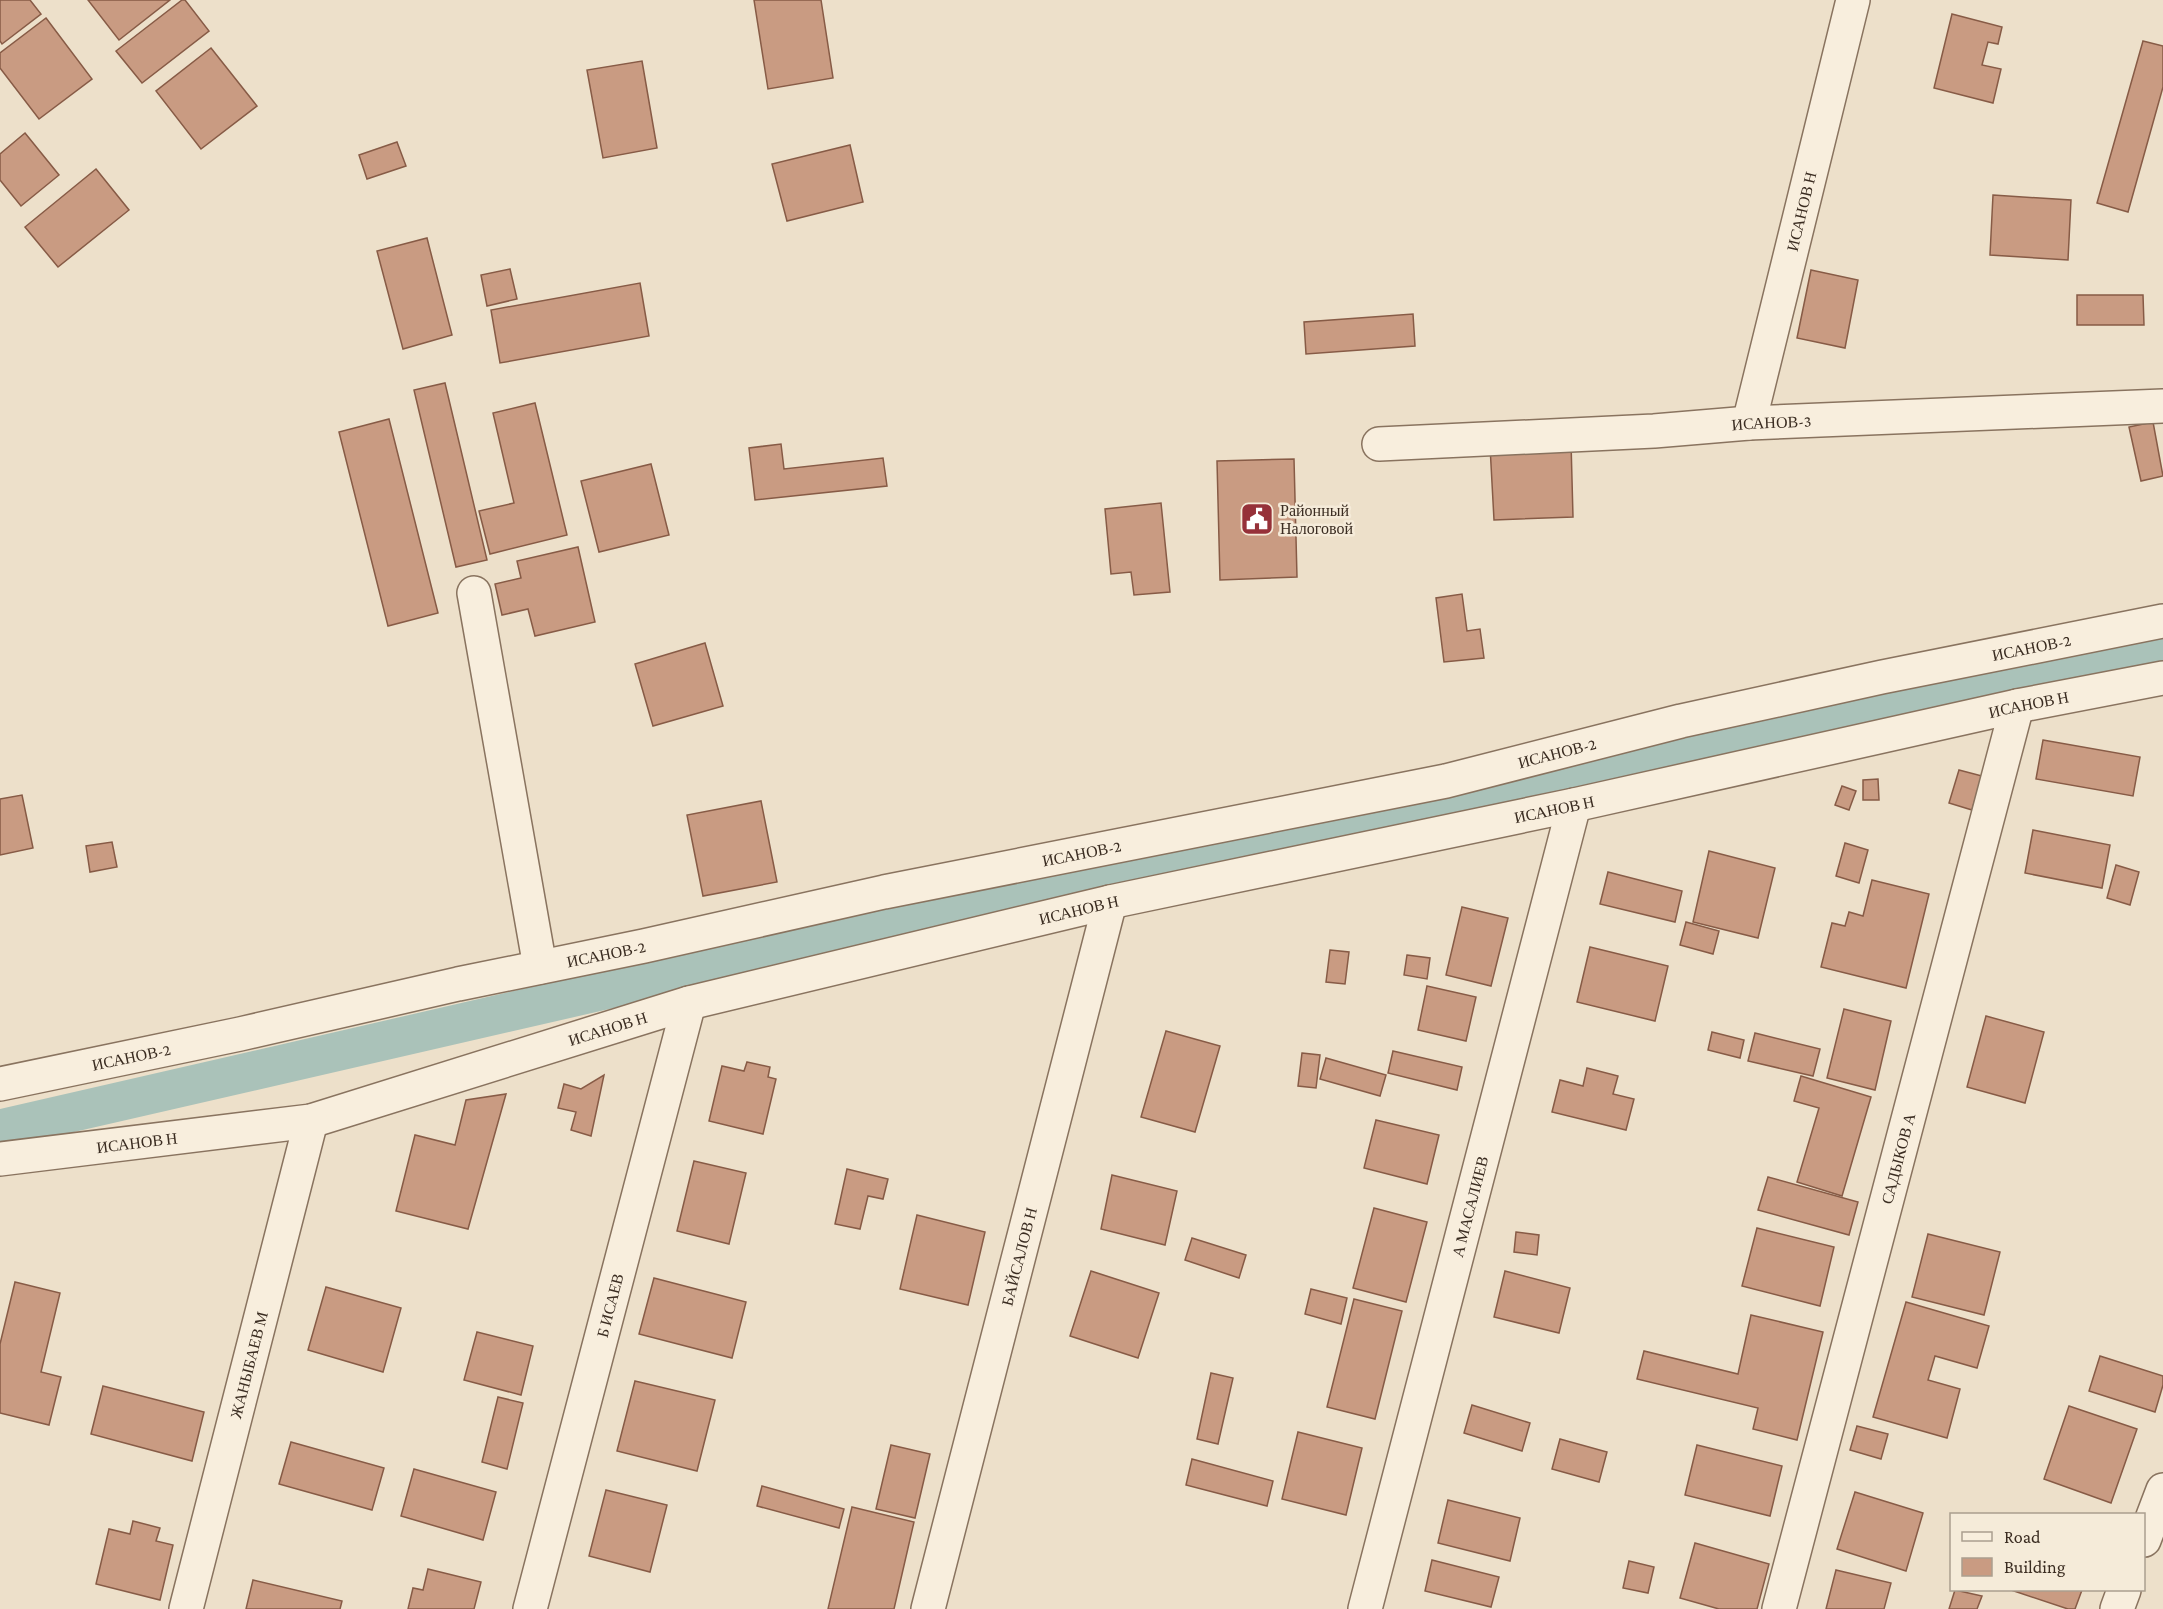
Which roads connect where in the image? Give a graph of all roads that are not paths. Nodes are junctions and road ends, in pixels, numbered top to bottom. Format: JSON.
{"nodes":[{"id":1,"x":1853,"y":0,"type":"edge"},
{"id":2,"x":2163,"y":406,"type":"edge"},
{"id":3,"x":1749,"y":423,"type":"junction"},
{"id":4,"x":1379,"y":444,"type":"dead end"},
{"id":5,"x":474,"y":593,"type":"dead end"},
{"id":6,"x":2163,"y":621,"type":"edge"},
{"id":7,"x":2163,"y":678,"type":"edge"},
{"id":8,"x":2017,"y":706,"type":"junction"},
{"id":9,"x":1574,"y":805,"type":"junction"},
{"id":10,"x":1110,"y":902,"type":"junction"},
{"id":11,"x":540,"y":967,"type":"junction"},
{"id":12,"x":689,"y":1003,"type":"junction"},
{"id":13,"x":0,"y":1084,"type":"edge"},
{"id":14,"x":311,"y":1121,"type":"junction"},
{"id":15,"x":0,"y":1159,"type":"edge"},
{"id":16,"x":2163,"y":1490,"type":"edge"},
{"id":17,"x":2145,"y":1537,"type":"edge"},
{"id":18,"x":2124,"y":1591,"type":"edge"},
{"id":19,"x":186,"y":1609,"type":"edge"},
{"id":20,"x":530,"y":1609,"type":"edge"},
{"id":21,"x":928,"y":1609,"type":"edge"},
{"id":22,"x":1365,"y":1609,"type":"edge"},
{"id":23,"x":1779,"y":1609,"type":"edge"},
{"id":24,"x":2117,"y":1609,"type":"edge"}],
"edges":[{"from":1,"to":3,"type":"street","name":"ИСАНОВ Н"},
{"from":2,"to":3,"type":"street","name":"ИСАНОВ-3"},
{"from":3,"to":4,"type":"street","name":"ИСАНОВ-3"},
{"from":5,"to":11,"type":"street"},
{"from":6,"to":11,"type":"street","name":"ИСАНОВ-2"},
{"from":7,"to":8,"type":"street","name":"ИСАНОВ Н"},
{"from":8,"to":9,"type":"street","name":"ИСАНОВ Н"},
{"from":8,"to":23,"type":"street","name":"САДЫКОВ А"},
{"from":9,"to":10,"type":"street","name":"ИСАНОВ Н"},
{"from":9,"to":22,"type":"street","name":"А МАСАЛИЕВ"},
{"from":10,"to":12,"type":"street","name":"ИСАНОВ Н"},
{"from":10,"to":21,"type":"street","name":"БАЙСАЛОВ Н"},
{"from":11,"to":13,"type":"street","name":"ИСАНОВ-2"},
{"from":12,"to":14,"type":"street","name":"ИСАНОВ Н"},
{"from":12,"to":20,"type":"street","name":"Б ИСАЕВ"},
{"from":14,"to":15,"type":"street","name":"ИСАНОВ Н"},
{"from":14,"to":19,"type":"street","name":"ЖАНЫБАЕВ М"},
{"from":16,"to":17,"type":"street"},
{"from":18,"to":24,"type":"street"}]}
